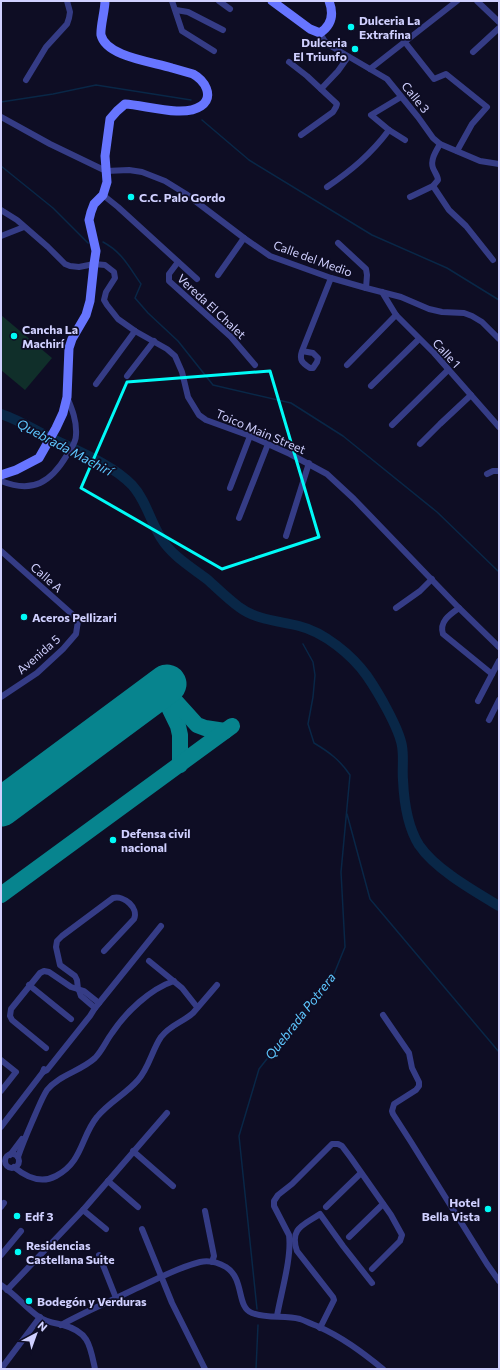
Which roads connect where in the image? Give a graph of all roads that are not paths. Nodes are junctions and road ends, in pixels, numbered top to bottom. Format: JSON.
{"nodes":[{"id":1,"x":67,"y":1,"type":"edge"},
{"id":2,"x":105,"y":1,"type":"edge"},
{"id":3,"x":172,"y":1,"type":"edge"},
{"id":4,"x":219,"y":1,"type":"edge"},
{"id":5,"x":272,"y":1,"type":"edge"},
{"id":6,"x":329,"y":1,"type":"edge"},
{"id":7,"x":457,"y":1,"type":"edge"},
{"id":8,"x":477,"y":1,"type":"edge"},
{"id":9,"x":230,"y":9,"type":"dead end"},
{"id":10,"x":176,"y":10,"type":"junction"},
{"id":11,"x":499,"y":22,"type":"edge"},
{"id":12,"x":499,"y":28,"type":"edge"},
{"id":13,"x":223,"y":30,"type":"dead end"},
{"id":14,"x":320,"y":33,"type":"junction"},
{"id":15,"x":404,"y":41,"type":"junction"},
{"id":16,"x":214,"y":51,"type":"dead end"},
{"id":17,"x":473,"y":52,"type":"dead end"},
{"id":18,"x":348,"y":57,"type":"junction"},
{"id":19,"x":289,"y":62,"type":"dead end"},
{"id":20,"x":370,"y":69,"type":"junction"},
{"id":21,"x":26,"y":80,"type":"dead end"},
{"id":22,"x":321,"y":89,"type":"junction"},
{"id":23,"x":401,"y":96,"type":"junction"},
{"id":24,"x":1,"y":117,"type":"edge"},
{"id":25,"x":389,"y":130,"type":"junction"},
{"id":26,"x":301,"y":135,"type":"dead end"},
{"id":27,"x":406,"y":140,"type":"dead end"},
{"id":28,"x":440,"y":144,"type":"junction"},
{"id":29,"x":457,"y":151,"type":"junction"},
{"id":30,"x":498,"y":162,"type":"edge"},
{"id":31,"x":106,"y":171,"type":"junction"},
{"id":32,"x":432,"y":186,"type":"junction"},
{"id":33,"x":327,"y":187,"type":"dead end"},
{"id":34,"x":103,"y":195,"type":"junction"},
{"id":35,"x":410,"y":197,"type":"dead end"},
{"id":36,"x":1,"y":210,"type":"edge"},
{"id":37,"x":24,"y":227,"type":"junction"},
{"id":38,"x":1,"y":236,"type":"edge"},
{"id":39,"x":244,"y":238,"type":"junction"},
{"id":40,"x":338,"y":243,"type":"dead end"},
{"id":41,"x":493,"y":260,"type":"dead end"},
{"id":42,"x":178,"y":262,"type":"junction"},
{"id":43,"x":94,"y":264,"type":"junction"},
{"id":44,"x":218,"y":275,"type":"dead end"},
{"id":45,"x":331,"y":278,"type":"junction"},
{"id":46,"x":197,"y":279,"type":"dead end"},
{"id":47,"x":366,"y":288,"type":"junction"},
{"id":48,"x":382,"y":292,"type":"junction"},
{"id":49,"x":396,"y":315,"type":"junction"},
{"id":50,"x":135,"y":331,"type":"junction"},
{"id":51,"x":419,"y":339,"type":"junction"},
{"id":52,"x":499,"y":339,"type":"edge"},
{"id":53,"x":154,"y":341,"type":"junction"},
{"id":54,"x":302,"y":351,"type":"dead end"},
{"id":55,"x":255,"y":365,"type":"dead end"},
{"id":56,"x":347,"y":366,"type":"dead end"},
{"id":57,"x":448,"y":370,"type":"junction"},
{"id":58,"x":127,"y":376,"type":"dead end"},
{"id":59,"x":96,"y":384,"type":"dead end"},
{"id":60,"x":372,"y":386,"type":"dead end"},
{"id":61,"x":471,"y":395,"type":"junction"},
{"id":62,"x":67,"y":396,"type":"junction"},
{"id":63,"x":392,"y":425,"type":"dead end"},
{"id":64,"x":499,"y":427,"type":"edge"},
{"id":65,"x":250,"y":436,"type":"junction"},
{"id":66,"x":268,"y":444,"type":"junction"},
{"id":67,"x":420,"y":444,"type":"dead end"},
{"id":68,"x":309,"y":463,"type":"junction"},
{"id":69,"x":499,"y":471,"type":"edge"},
{"id":70,"x":487,"y":474,"type":"dead end"},
{"id":71,"x":1,"y":475,"type":"edge"},
{"id":72,"x":1,"y":481,"type":"edge"},
{"id":73,"x":230,"y":488,"type":"dead end"},
{"id":74,"x":239,"y":518,"type":"dead end"},
{"id":75,"x":286,"y":536,"type":"dead end"},
{"id":76,"x":1,"y":551,"type":"edge"},
{"id":77,"x":432,"y":579,"type":"junction"},
{"id":78,"x":396,"y":608,"type":"dead end"},
{"id":79,"x":458,"y":608,"type":"junction"},
{"id":80,"x":78,"y":621,"type":"joint"},
{"id":81,"x":499,"y":646,"type":"edge"},
{"id":82,"x":499,"y":661,"type":"edge"},
{"id":83,"x":492,"y":674,"type":"junction"},
{"id":84,"x":1,"y":697,"type":"edge"},
{"id":85,"x":499,"y":700,"type":"edge"},
{"id":86,"x":478,"y":701,"type":"dead end"},
{"id":87,"x":489,"y":720,"type":"dead end"},
{"id":88,"x":161,"y":926,"type":"dead end"},
{"id":89,"x":104,"y":951,"type":"dead end"},
{"id":90,"x":149,"y":962,"type":"dead end"},
{"id":91,"x":174,"y":982,"type":"junction"},
{"id":92,"x":30,"y":985,"type":"junction"},
{"id":93,"x":217,"y":985,"type":"dead end"},
{"id":94,"x":78,"y":990,"type":"junction"},
{"id":95,"x":197,"y":1007,"type":"junction"},
{"id":96,"x":95,"y":1008,"type":"junction"},
{"id":97,"x":383,"y":1015,"type":"dead end"},
{"id":98,"x":71,"y":1019,"type":"dead end"},
{"id":99,"x":46,"y":1048,"type":"dead end"},
{"id":100,"x":1,"y":1060,"type":"edge"},
{"id":101,"x":1,"y":1090,"type":"edge"},
{"id":102,"x":166,"y":1113,"type":"dead end"},
{"id":103,"x":1,"y":1127,"type":"edge"},
{"id":104,"x":26,"y":1135,"type":"junction"},
{"id":105,"x":133,"y":1152,"type":"junction"},
{"id":106,"x":6,"y":1158,"type":"edge"},
{"id":107,"x":15,"y":1163,"type":"junction"},
{"id":108,"x":1,"y":1168,"type":"edge"},
{"id":109,"x":361,"y":1172,"type":"junction"},
{"id":110,"x":108,"y":1181,"type":"junction"},
{"id":111,"x":173,"y":1186,"type":"dead end"},
{"id":112,"x":383,"y":1204,"type":"junction"},
{"id":113,"x":138,"y":1207,"type":"dead end"},
{"id":114,"x":326,"y":1207,"type":"dead end"},
{"id":115,"x":83,"y":1210,"type":"junction"},
{"id":116,"x":205,"y":1211,"type":"dead end"},
{"id":117,"x":142,"y":1229,"type":"dead end"},
{"id":118,"x":106,"y":1230,"type":"dead end"},
{"id":119,"x":21,"y":1231,"type":"dead end"},
{"id":120,"x":349,"y":1237,"type":"dead end"},
{"id":121,"x":1,"y":1255,"type":"edge"},
{"id":122,"x":99,"y":1255,"type":"dead end"},
{"id":123,"x":212,"y":1262,"type":"junction"},
{"id":124,"x":372,"y":1269,"type":"dead end"},
{"id":125,"x":162,"y":1276,"type":"junction"},
{"id":126,"x":499,"y":1281,"type":"edge"},
{"id":127,"x":372,"y":1283,"type":"dead end"},
{"id":128,"x":1,"y":1285,"type":"edge"},
{"id":129,"x":7,"y":1290,"type":"junction"},
{"id":130,"x":116,"y":1298,"type":"junction"},
{"id":131,"x":277,"y":1316,"type":"junction"},
{"id":132,"x":40,"y":1317,"type":"junction"},
{"id":133,"x":61,"y":1324,"type":"junction"},
{"id":134,"x":320,"y":1328,"type":"junction"},
{"id":135,"x":1,"y":1369,"type":"edge"},
{"id":136,"x":95,"y":1369,"type":"edge"},
{"id":137,"x":205,"y":1369,"type":"edge"},
{"id":138,"x":383,"y":1369,"type":"edge"}],
"edges":[{"from":1,"to":21,"type":"street"},
{"from":2,"to":31,"type":"main road"},
{"from":3,"to":10,"type":"street"},
{"from":4,"to":9,"type":"street"},
{"from":5,"to":14,"type":"main road"},
{"from":6,"to":14,"type":"main road"},
{"from":7,"to":15,"type":"street"},
{"from":8,"to":11,"type":"street"},
{"from":10,"to":13,"type":"street"},
{"from":10,"to":16,"type":"street"},
{"from":12,"to":17,"type":"street"},
{"from":14,"to":18,"type":"street","name":"Calle 3"},
{"from":15,"to":20,"type":"street"},
{"from":15,"to":29,"type":"street"},
{"from":18,"to":20,"type":"street","name":"Calle 3"},
{"from":18,"to":22,"type":"street"},
{"from":19,"to":22,"type":"street"},
{"from":20,"to":23,"type":"street","name":"Calle 3"},
{"from":22,"to":26,"type":"street"},
{"from":23,"to":25,"type":"street"},
{"from":23,"to":28,"type":"street","name":"Calle 3"},
{"from":24,"to":31,"type":"street"},
{"from":25,"to":27,"type":"street"},
{"from":25,"to":33,"type":"street"},
{"from":28,"to":29,"type":"street","name":"Calle 3"},
{"from":28,"to":32,"type":"street"},
{"from":29,"to":30,"type":"street","name":"Calle 3"},
{"from":31,"to":34,"type":"main road"},
{"from":31,"to":39,"type":"street","name":"Calle del Medio"},
{"from":32,"to":35,"type":"street"},
{"from":32,"to":41,"type":"street"},
{"from":34,"to":42,"type":"street","name":"Vereda El Chalet"},
{"from":34,"to":43,"type":"main road"},
{"from":36,"to":37,"type":"street"},
{"from":37,"to":38,"type":"street"},
{"from":37,"to":43,"type":"street"},
{"from":39,"to":44,"type":"street"},
{"from":39,"to":45,"type":"street","name":"Calle del Medio"},
{"from":40,"to":47,"type":"street"},
{"from":42,"to":46,"type":"street","name":"Vereda El Chalet"},
{"from":42,"to":55,"type":"street","name":"Vereda El Chalet"},
{"from":43,"to":50,"type":"street","name":"Toico Main Street"},
{"from":43,"to":62,"type":"main road"},
{"from":45,"to":47,"type":"street","name":"Calle del Medio"},
{"from":45,"to":54,"type":"street"},
{"from":47,"to":48,"type":"street","name":"Calle del Medio"},
{"from":48,"to":49,"type":"street","name":"Calle 1"},
{"from":48,"to":52,"type":"street","name":"Calle del Medio"},
{"from":49,"to":51,"type":"street","name":"Calle 1"},
{"from":49,"to":56,"type":"street"},
{"from":50,"to":53,"type":"street","name":"Toico Main Street"},
{"from":50,"to":59,"type":"street"},
{"from":51,"to":57,"type":"street","name":"Calle 1"},
{"from":51,"to":60,"type":"street"},
{"from":53,"to":58,"type":"street"},
{"from":53,"to":65,"type":"street","name":"Toico Main Street"},
{"from":57,"to":61,"type":"street","name":"Calle 1"},
{"from":57,"to":63,"type":"street"},
{"from":61,"to":64,"type":"street","name":"Calle 1"},
{"from":61,"to":67,"type":"street"},
{"from":62,"to":71,"type":"main road"},
{"from":62,"to":72,"type":"street"},
{"from":65,"to":66,"type":"street","name":"Toico Main Street"},
{"from":65,"to":73,"type":"street"},
{"from":66,"to":68,"type":"street","name":"Toico Main Street"},
{"from":66,"to":74,"type":"street"},
{"from":68,"to":75,"type":"street"},
{"from":68,"to":77,"type":"street","name":"Toico Main Street"},
{"from":69,"to":70,"type":"street"},
{"from":76,"to":80,"type":"street","name":"Calle A"},
{"from":77,"to":78,"type":"street"},
{"from":77,"to":79,"type":"street","name":"Toico Main Street"},
{"from":79,"to":81,"type":"street","name":"Toico Main Street"},
{"from":79,"to":83,"type":"street"},
{"from":80,"to":84,"type":"street","name":"Avenida 5"},
{"from":82,"to":83,"type":"street"},
{"from":83,"to":86,"type":"street"},
{"from":85,"to":87,"type":"street"},
{"from":88,"to":96,"type":"street"},
{"from":89,"to":94,"type":"street"},
{"from":90,"to":91,"type":"street"},
{"from":91,"to":95,"type":"street"},
{"from":91,"to":104,"type":"street"},
{"from":92,"to":94,"type":"street"},
{"from":92,"to":98,"type":"street"},
{"from":92,"to":99,"type":"street"},
{"from":93,"to":95,"type":"street"},
{"from":94,"to":96,"type":"street"},
{"from":95,"to":107,"type":"street"},
{"from":96,"to":103,"type":"street"},
{"from":97,"to":126,"type":"street"},
{"from":100,"to":101,"type":"street"},
{"from":102,"to":105,"type":"street"},
{"from":104,"to":106,"type":"street"},
{"from":104,"to":107,"type":"street"},
{"from":105,"to":110,"type":"street"},
{"from":105,"to":111,"type":"street"},
{"from":106,"to":107,"type":"street"},
{"from":106,"to":107,"type":"street"},
{"from":107,"to":108,"type":"street"},
{"from":109,"to":112,"type":"street"},
{"from":109,"to":114,"type":"street"},
{"from":109,"to":131,"type":"street"},
{"from":110,"to":113,"type":"street"},
{"from":110,"to":115,"type":"street"},
{"from":112,"to":120,"type":"street"},
{"from":112,"to":124,"type":"street"},
{"from":115,"to":118,"type":"street"},
{"from":115,"to":129,"type":"street"},
{"from":116,"to":123,"type":"street"},
{"from":117,"to":125,"type":"street"},
{"from":119,"to":121,"type":"street"},
{"from":122,"to":130,"type":"street"},
{"from":123,"to":125,"type":"street"},
{"from":123,"to":131,"type":"street"},
{"from":125,"to":130,"type":"street"},
{"from":125,"to":137,"type":"street"},
{"from":127,"to":134,"type":"street"},
{"from":128,"to":129,"type":"street"},
{"from":129,"to":132,"type":"street"},
{"from":130,"to":133,"type":"street"},
{"from":131,"to":134,"type":"street"},
{"from":132,"to":133,"type":"street"},
{"from":132,"to":135,"type":"street"},
{"from":133,"to":136,"type":"street"},
{"from":134,"to":138,"type":"street"}]}
